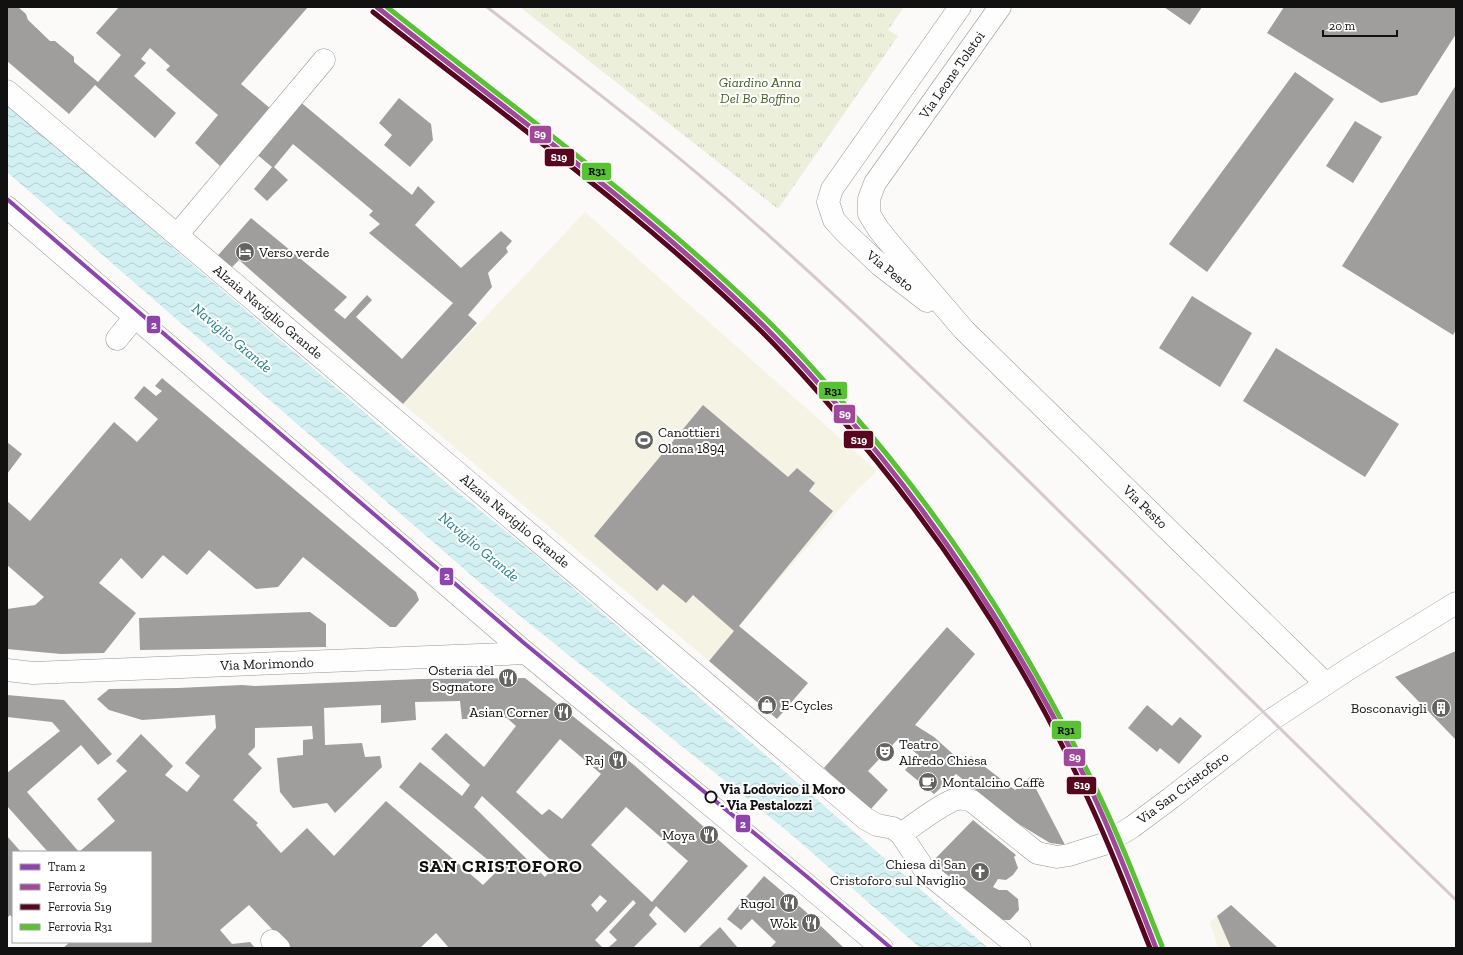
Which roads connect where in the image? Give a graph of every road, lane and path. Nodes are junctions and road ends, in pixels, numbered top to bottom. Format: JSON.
{"nodes":[{"id":1,"x":960,"y":7,"type":"edge"},
{"id":2,"x":1000,"y":7,"type":"edge"},
{"id":3,"x":324,"y":60,"type":"dead end"},
{"id":4,"x":7,"y":91,"type":"edge"},
{"id":5,"x":878,"y":123,"type":"junction"},
{"id":6,"x":904,"y":143,"type":"junction"},
{"id":7,"x":7,"y":207,"type":"edge"},
{"id":8,"x":869,"y":214,"type":"joint"},
{"id":9,"x":177,"y":235,"type":"junction"},
{"id":10,"x":135,"y":317,"type":"junction"},
{"id":11,"x":964,"y":330,"type":"junction"},
{"id":12,"x":117,"y":339,"type":"dead end"},
{"id":13,"x":1456,"y":603,"type":"edge"},
{"id":14,"x":526,"y":653,"type":"junction"},
{"id":15,"x":7,"y":670,"type":"edge"},
{"id":16,"x":1326,"y":684,"type":"junction"},
{"id":17,"x":901,"y":834,"type":"junction"},
{"id":18,"x":882,"y":948,"type":"edge"},
{"id":19,"x":1020,"y":948,"type":"edge"}],
"edges":[{"from":1,"to":5,"type":"street"},
{"from":2,"to":6,"type":"street","name":"Via Leone Tolstoi"},
{"from":3,"to":9,"type":"street"},
{"from":4,"to":9,"type":"street","name":"Alzaia Naviglio Grande"},
{"from":5,"to":6,"type":"street"},
{"from":5,"to":11,"type":"street","name":"Via Pesto"},
{"from":6,"to":8,"type":"street","name":"Via Leone Tolstoi"},
{"from":7,"to":10,"type":"street"},
{"from":8,"to":11,"type":"street","name":"Via Pesto"},
{"from":9,"to":17,"type":"street","name":"Alzaia Naviglio Grande"},
{"from":10,"to":12,"type":"street"},
{"from":10,"to":14,"type":"street"},
{"from":11,"to":16,"type":"street","name":"Via Pesto"},
{"from":13,"to":16,"type":"street","name":"Via San Cristoforo"},
{"from":14,"to":15,"type":"street","name":"Via Morimondo"},
{"from":14,"to":18,"type":"street"},
{"from":16,"to":17,"type":"street","name":"Via San Cristoforo"},
{"from":17,"to":19,"type":"street"}]}
